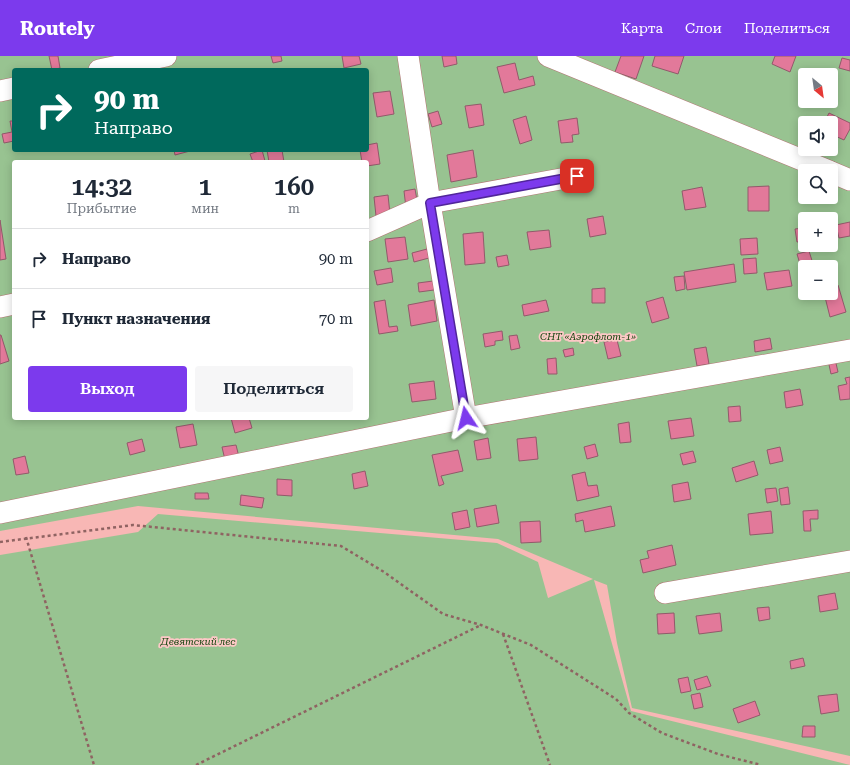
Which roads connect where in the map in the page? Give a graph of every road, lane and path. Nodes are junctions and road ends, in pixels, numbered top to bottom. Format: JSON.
{"nodes":[{"id":1,"x":166,"y":56,"type":"edge"},
{"id":2,"x":408,"y":56,"type":"edge"},
{"id":3,"x":548,"y":56,"type":"edge"},
{"id":4,"x":109,"y":68,"type":"edge"},
{"id":5,"x":12,"y":88,"type":"edge"},
{"id":6,"x":0,"y":91,"type":"edge"},
{"id":7,"x":813,"y":164,"type":"edge"},
{"id":8,"x":838,"y":175,"type":"edge"},
{"id":9,"x":577,"y":176,"type":"dead end"},
{"id":10,"x":850,"y":180,"type":"edge"},
{"id":11,"x":430,"y":203,"type":"junction"},
{"id":12,"x":369,"y":230,"type":"edge"},
{"id":13,"x":12,"y":304,"type":"edge"},
{"id":14,"x":0,"y":307,"type":"edge"},
{"id":15,"x":850,"y":350,"type":"edge"},
{"id":16,"x":466,"y":418,"type":"junction"},
{"id":17,"x":0,"y":513,"type":"edge"},
{"id":18,"x":26,"y":537,"type":"junction"},
{"id":19,"x":0,"y":542,"type":"edge"},
{"id":20,"x":850,"y":561,"type":"edge"},
{"id":21,"x":665,"y":593,"type":"dead end"},
{"id":22,"x":481,"y":625,"type":"junction"},
{"id":23,"x":503,"y":634,"type":"junction"},
{"id":24,"x":94,"y":765,"type":"edge"},
{"id":25,"x":196,"y":765,"type":"edge"},
{"id":26,"x":550,"y":765,"type":"edge"},
{"id":27,"x":761,"y":765,"type":"edge"}],
"edges":[{"from":1,"to":4,"type":"lane"},
{"from":2,"to":11,"type":"lane"},
{"from":3,"to":7,"type":"lane"},
{"from":5,"to":6,"type":"lane"},
{"from":8,"to":10,"type":"lane"},
{"from":9,"to":11,"type":"lane"},
{"from":11,"to":12,"type":"lane"},
{"from":11,"to":16,"type":"lane"},
{"from":13,"to":14,"type":"lane"},
{"from":15,"to":16,"type":"lane"},
{"from":16,"to":17,"type":"lane"},
{"from":18,"to":19,"type":"path"},
{"from":18,"to":22,"type":"path"},
{"from":18,"to":24,"type":"path"},
{"from":20,"to":21,"type":"lane"},
{"from":22,"to":23,"type":"path"},
{"from":22,"to":25,"type":"path"},
{"from":23,"to":26,"type":"path"},
{"from":23,"to":27,"type":"path"}]}
